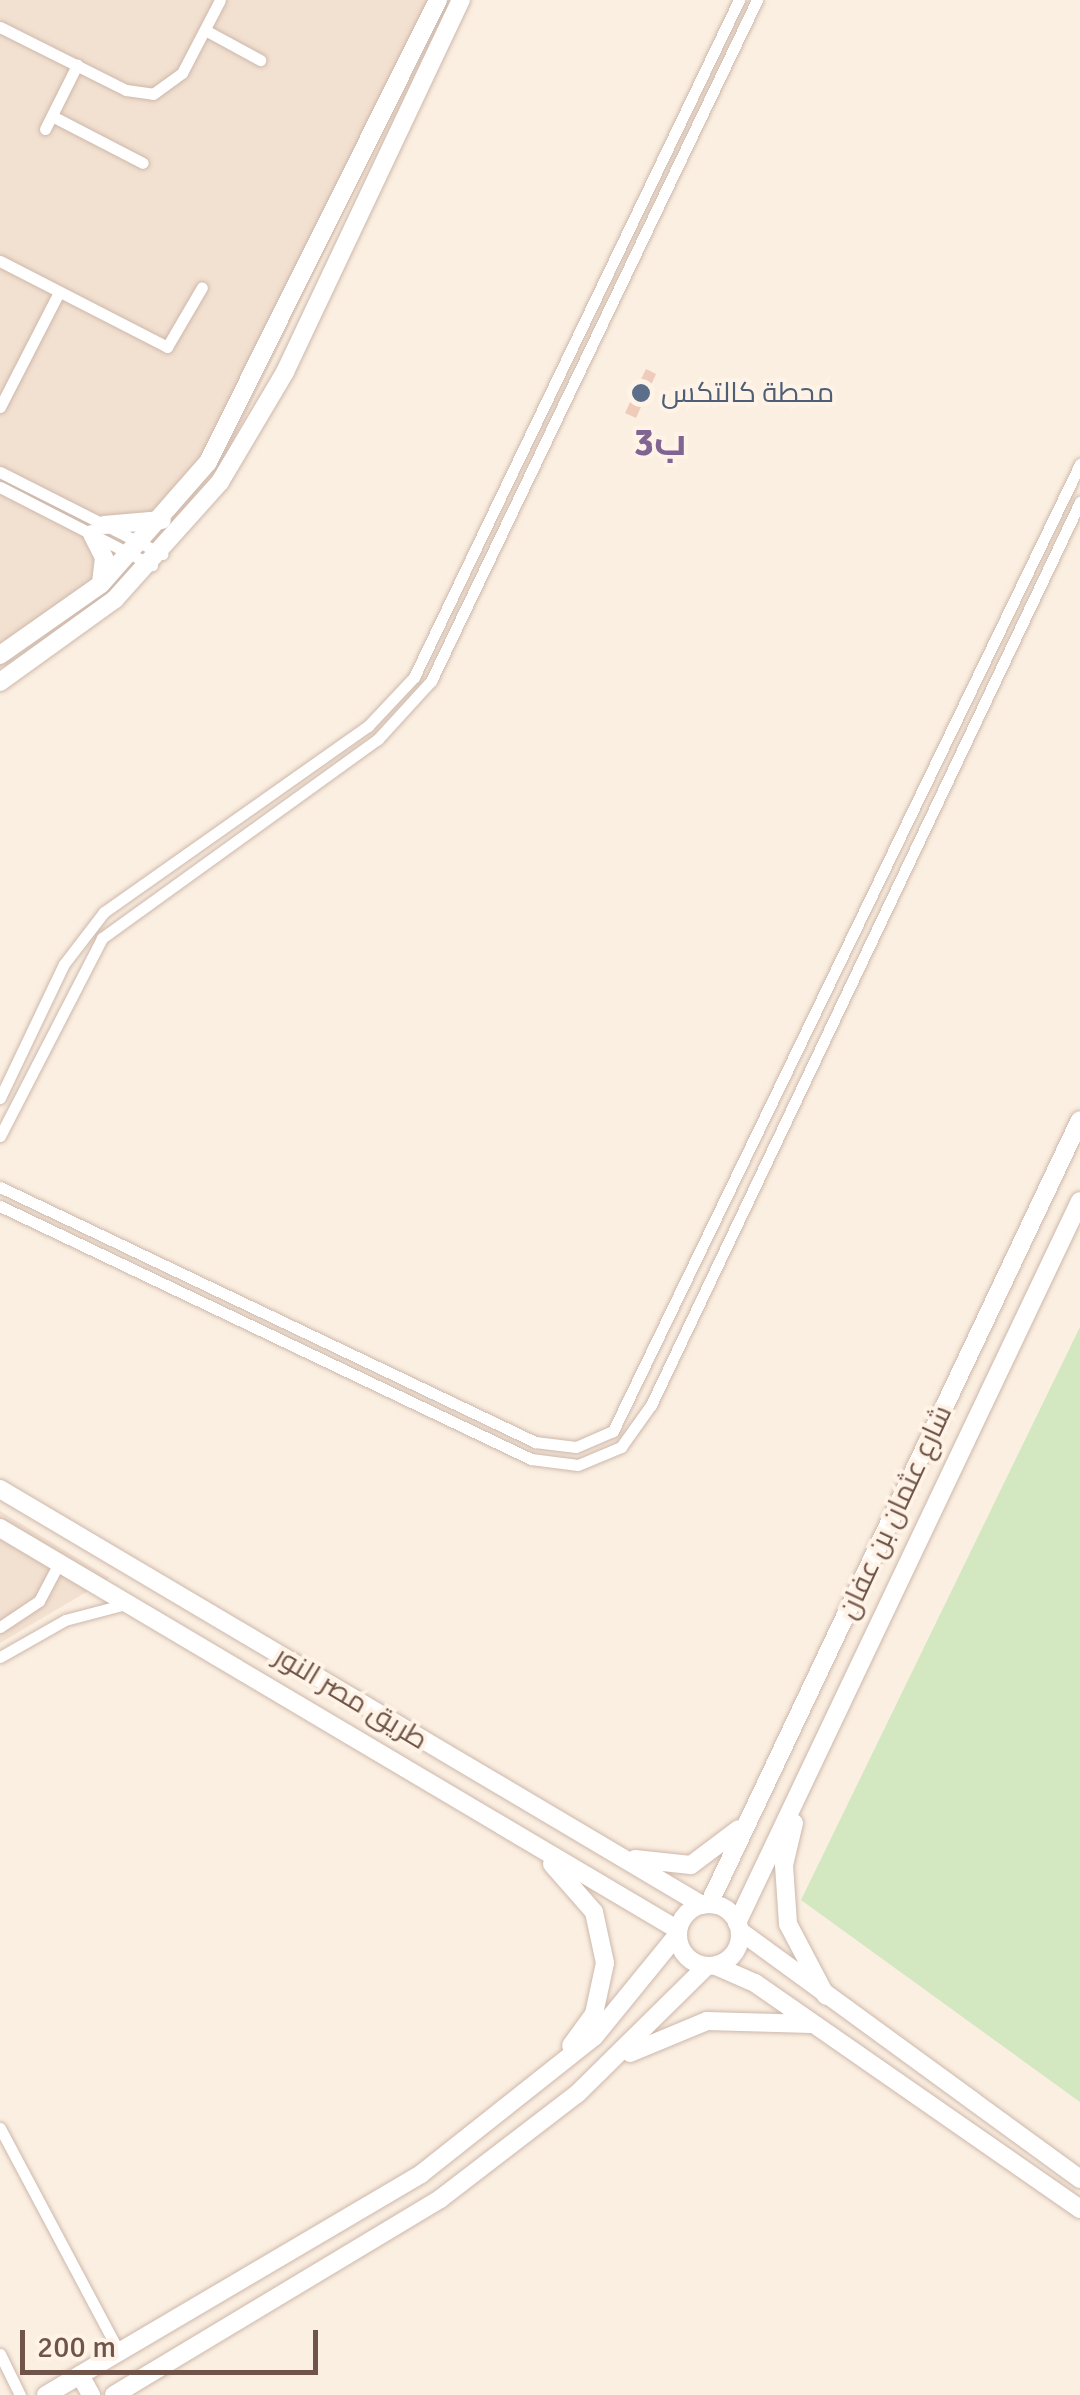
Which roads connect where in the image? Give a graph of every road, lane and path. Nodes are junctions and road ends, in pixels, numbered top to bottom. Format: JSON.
{"nodes":[{"id":1,"x":220,"y":0,"type":"edge"},
{"id":2,"x":438,"y":0,"type":"edge"},
{"id":3,"x":462,"y":0,"type":"edge"},
{"id":4,"x":739,"y":0,"type":"edge"},
{"id":5,"x":756,"y":0,"type":"edge"},
{"id":6,"x":0,"y":27,"type":"edge"},
{"id":7,"x":205,"y":30,"type":"junction"},
{"id":8,"x":260,"y":60,"type":"dead end"},
{"id":9,"x":77,"y":66,"type":"junction"},
{"id":10,"x":52,"y":116,"type":"junction"},
{"id":11,"x":45,"y":129,"type":"dead end"},
{"id":12,"x":143,"y":163,"type":"dead end"},
{"id":13,"x":0,"y":261,"type":"edge"},
{"id":14,"x":202,"y":287,"type":"dead end"},
{"id":15,"x":60,"y":292,"type":"junction"},
{"id":16,"x":0,"y":407,"type":"edge"},
{"id":17,"x":1080,"y":464,"type":"edge"},
{"id":18,"x":0,"y":472,"type":"edge"},
{"id":19,"x":0,"y":487,"type":"edge"},
{"id":20,"x":1080,"y":502,"type":"edge"},
{"id":21,"x":167,"y":518,"type":"junction"},
{"id":22,"x":98,"y":530,"type":"junction"},
{"id":23,"x":137,"y":550,"type":"junction"},
{"id":24,"x":157,"y":559,"type":"junction"},
{"id":25,"x":101,"y":584,"type":"junction"},
{"id":26,"x":0,"y":655,"type":"edge"},
{"id":27,"x":0,"y":682,"type":"edge"},
{"id":28,"x":0,"y":1098,"type":"edge"},
{"id":29,"x":1080,"y":1120,"type":"edge"},
{"id":30,"x":0,"y":1136,"type":"edge"},
{"id":31,"x":0,"y":1187,"type":"edge"},
{"id":32,"x":1080,"y":1201,"type":"edge"},
{"id":33,"x":0,"y":1206,"type":"edge"},
{"id":34,"x":0,"y":1488,"type":"edge"},
{"id":35,"x":0,"y":1528,"type":"edge"},
{"id":36,"x":58,"y":1563,"type":"junction"},
{"id":37,"x":126,"y":1604,"type":"junction"},
{"id":38,"x":0,"y":1627,"type":"edge"},
{"id":39,"x":0,"y":1657,"type":"edge"},
{"id":40,"x":404,"y":1730,"type":"junction"},
{"id":41,"x":384,"y":1758,"type":"junction"},
{"id":42,"x":805,"y":1782,"type":"junction"},
{"id":43,"x":750,"y":1818,"type":"junction"},
{"id":44,"x":570,"y":1831,"type":"junction"},
{"id":45,"x":519,"y":1833,"type":"junction"},
{"id":46,"x":706,"y":1904,"type":"junction"},
{"id":47,"x":739,"y":1927,"type":"junction"},
{"id":48,"x":678,"y":1932,"type":"junction"},
{"id":49,"x":712,"y":1966,"type":"junction"},
{"id":50,"x":829,"y":2000,"type":"junction"},
{"id":51,"x":812,"y":2024,"type":"junction"},
{"id":52,"x":612,"y":2063,"type":"junction"},
{"id":53,"x":544,"y":2079,"type":"junction"},
{"id":54,"x":0,"y":2128,"type":"edge"},
{"id":55,"x":1080,"y":2179,"type":"edge"},
{"id":56,"x":1080,"y":2209,"type":"edge"},
{"id":57,"x":119,"y":2352,"type":"junction"},
{"id":58,"x":0,"y":2354,"type":"edge"},
{"id":59,"x":80,"y":2375,"type":"junction"},
{"id":60,"x":20,"y":2395,"type":"edge"},
{"id":61,"x":46,"y":2395,"type":"edge"},
{"id":62,"x":92,"y":2395,"type":"edge"},
{"id":63,"x":114,"y":2395,"type":"edge"}],
"edges":[{"from":1,"to":7,"type":"street"},
{"from":2,"to":21,"type":"street"},
{"from":3,"to":24,"type":"street"},
{"from":4,"to":28,"type":"street"},
{"from":5,"to":30,"type":"street"},
{"from":6,"to":9,"type":"street"},
{"from":7,"to":8,"type":"street"},
{"from":7,"to":9,"type":"street"},
{"from":9,"to":10,"type":"street"},
{"from":10,"to":11,"type":"street"},
{"from":10,"to":12,"type":"street"},
{"from":13,"to":15,"type":"street"},
{"from":14,"to":15,"type":"street"},
{"from":15,"to":16,"type":"street"},
{"from":17,"to":31,"type":"street"},
{"from":18,"to":22,"type":"street"},
{"from":19,"to":22,"type":"street"},
{"from":20,"to":33,"type":"street"},
{"from":21,"to":22,"type":"street"},
{"from":21,"to":23,"type":"street"},
{"from":22,"to":23,"type":"street"},
{"from":22,"to":25,"type":"street"},
{"from":23,"to":24,"type":"street"},
{"from":23,"to":25,"type":"street"},
{"from":24,"to":27,"type":"street"},
{"from":25,"to":26,"type":"street"},
{"from":29,"to":43,"type":"street","name":"شارع عثمان بن عفان"},
{"from":32,"to":42,"type":"street","name":"شارع عثمان بن عفان"},
{"from":34,"to":40,"type":"street","name":"طريق مصر النور"},
{"from":35,"to":36,"type":"street","name":"طريق مصر النور"},
{"from":36,"to":37,"type":"street","name":"طريق مصر النور"},
{"from":36,"to":38,"type":"street"},
{"from":37,"to":39,"type":"street"},
{"from":37,"to":41,"type":"street","name":"طريق مصر النور"},
{"from":40,"to":41,"type":"street"},
{"from":40,"to":44,"type":"street","name":"طريق مصر النور"},
{"from":41,"to":45,"type":"street","name":"طريق مصر النور"},
{"from":42,"to":47,"type":"street","name":"شارع عثمان بن عفان"},
{"from":42,"to":50,"type":"street"},
{"from":43,"to":44,"type":"street"},
{"from":43,"to":46,"type":"street","name":"شارع عثمان بن عفان"},
{"from":44,"to":46,"type":"street","name":"طريق مصر النور"},
{"from":45,"to":48,"type":"street","name":"طريق مصر النور"},
{"from":45,"to":53,"type":"street"},
{"from":46,"to":47,"type":"street"},
{"from":46,"to":48,"type":"street"},
{"from":47,"to":49,"type":"street"},
{"from":47,"to":50,"type":"street"},
{"from":48,"to":49,"type":"street"},
{"from":48,"to":53,"type":"street"},
{"from":49,"to":51,"type":"street"},
{"from":49,"to":52,"type":"street"},
{"from":50,"to":55,"type":"street"},
{"from":51,"to":52,"type":"street"},
{"from":51,"to":56,"type":"street"},
{"from":52,"to":63,"type":"street"},
{"from":53,"to":57,"type":"street"},
{"from":54,"to":57,"type":"street"},
{"from":57,"to":59,"type":"street"},
{"from":58,"to":60,"type":"street"},
{"from":59,"to":61,"type":"street"},
{"from":59,"to":62,"type":"street"}]}
